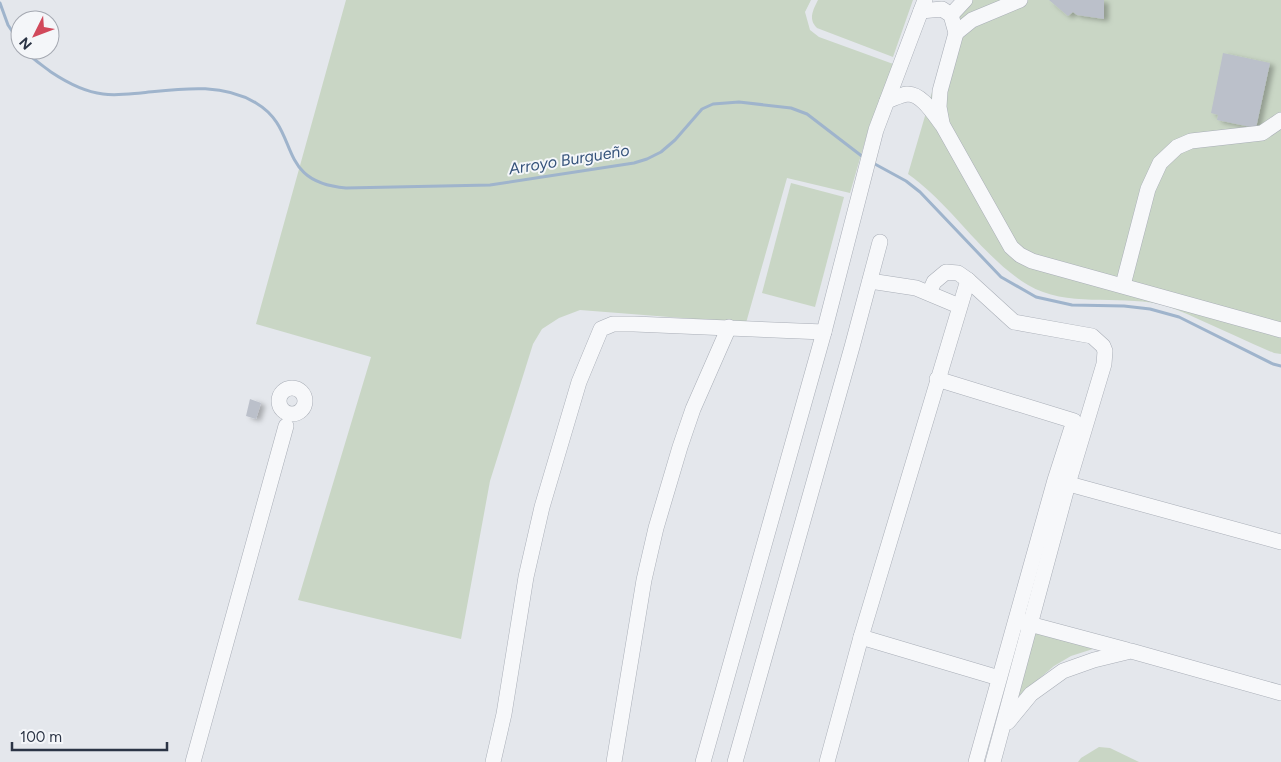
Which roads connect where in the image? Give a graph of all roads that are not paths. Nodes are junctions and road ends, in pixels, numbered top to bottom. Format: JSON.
{"nodes":[{"id":1,"x":965,"y":0,"type":"edge"},
{"id":2,"x":1020,"y":0,"type":"edge"},
{"id":3,"x":923,"y":5,"type":"edge"},
{"id":4,"x":951,"y":15,"type":"junction"},
{"id":5,"x":956,"y":32,"type":"junction"},
{"id":6,"x":898,"y":73,"type":"junction"},
{"id":7,"x":940,"y":91,"type":"junction"},
{"id":8,"x":912,"y":95,"type":"junction"},
{"id":9,"x":887,"y":101,"type":"junction"},
{"id":10,"x":1281,"y":120,"type":"edge"},
{"id":11,"x":942,"y":126,"type":"junction"},
{"id":12,"x":880,"y":242,"type":"dead end"},
{"id":13,"x":968,"y":280,"type":"junction"},
{"id":14,"x":870,"y":282,"type":"junction"},
{"id":15,"x":1123,"y":285,"type":"junction"},
{"id":16,"x":929,"y":293,"type":"junction"},
{"id":17,"x":959,"y":306,"type":"junction"},
{"id":18,"x":729,"y":327,"type":"junction"},
{"id":19,"x":1281,"y":330,"type":"edge"},
{"id":20,"x":824,"y":332,"type":"junction"},
{"id":21,"x":937,"y":379,"type":"junction"},
{"id":22,"x":282,"y":409,"type":"junction"},
{"id":23,"x":297,"y":413,"type":"junction"},
{"id":24,"x":286,"y":426,"type":"junction"},
{"id":25,"x":1062,"y":482,"type":"junction"},
{"id":26,"x":1281,"y":542,"type":"edge"},
{"id":27,"x":1023,"y":623,"type":"junction"},
{"id":28,"x":861,"y":636,"type":"junction"},
{"id":29,"x":1131,"y":651,"type":"junction"},
{"id":30,"x":999,"y":678,"type":"junction"},
{"id":31,"x":1281,"y":693,"type":"edge"},
{"id":32,"x":1002,"y":732,"type":"junction"},
{"id":33,"x":193,"y":762,"type":"edge"},
{"id":34,"x":492,"y":762,"type":"edge"},
{"id":35,"x":614,"y":762,"type":"edge"},
{"id":36,"x":703,"y":762,"type":"edge"},
{"id":37,"x":735,"y":762,"type":"edge"},
{"id":38,"x":827,"y":762,"type":"edge"},
{"id":39,"x":976,"y":762,"type":"edge"},
{"id":40,"x":993,"y":762,"type":"edge"}],
"edges":[{"from":1,"to":4,"type":"street"},
{"from":2,"to":5,"type":"street"},
{"from":3,"to":4,"type":"street"},
{"from":3,"to":6,"type":"street"},
{"from":4,"to":5,"type":"street"},
{"from":5,"to":7,"type":"street"},
{"from":6,"to":8,"type":"street"},
{"from":6,"to":9,"type":"street"},
{"from":7,"to":8,"type":"street"},
{"from":7,"to":11,"type":"street"},
{"from":8,"to":9,"type":"street"},
{"from":8,"to":11,"type":"street"},
{"from":9,"to":20,"type":"street"},
{"from":10,"to":15,"type":"street"},
{"from":11,"to":15,"type":"street"},
{"from":12,"to":14,"type":"street"},
{"from":13,"to":16,"type":"street"},
{"from":13,"to":17,"type":"street"},
{"from":13,"to":25,"type":"street"},
{"from":14,"to":16,"type":"street"},
{"from":14,"to":37,"type":"street"},
{"from":15,"to":19,"type":"street"},
{"from":16,"to":17,"type":"street"},
{"from":17,"to":21,"type":"street"},
{"from":18,"to":20,"type":"street"},
{"from":18,"to":34,"type":"street"},
{"from":18,"to":35,"type":"street"},
{"from":20,"to":36,"type":"street"},
{"from":21,"to":25,"type":"street"},
{"from":21,"to":28,"type":"street"},
{"from":22,"to":23,"type":"street"},
{"from":22,"to":23,"type":"street"},
{"from":22,"to":24,"type":"street"},
{"from":23,"to":24,"type":"street"},
{"from":24,"to":33,"type":"street"},
{"from":25,"to":26,"type":"street"},
{"from":25,"to":27,"type":"street"},
{"from":27,"to":29,"type":"street"},
{"from":27,"to":30,"type":"street"},
{"from":27,"to":32,"type":"street"},
{"from":28,"to":30,"type":"street"},
{"from":28,"to":38,"type":"street"},
{"from":29,"to":31,"type":"street"},
{"from":29,"to":32,"type":"street"},
{"from":30,"to":39,"type":"street"},
{"from":32,"to":40,"type":"street"}]}
